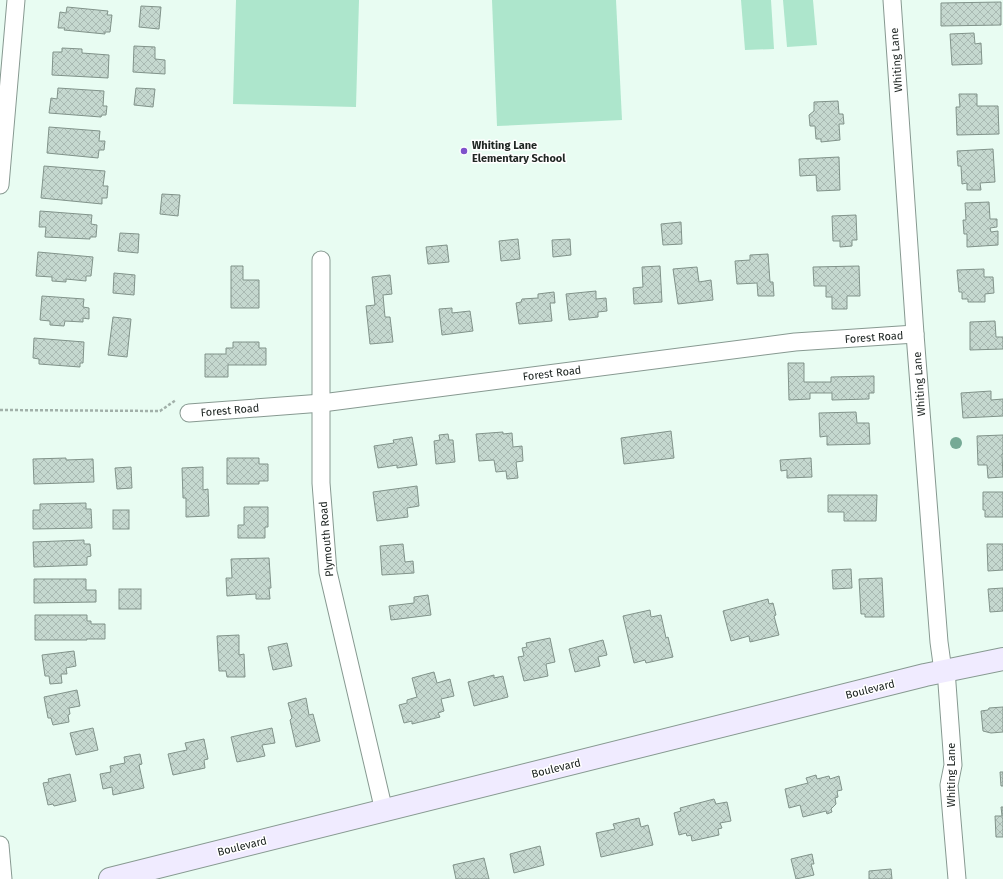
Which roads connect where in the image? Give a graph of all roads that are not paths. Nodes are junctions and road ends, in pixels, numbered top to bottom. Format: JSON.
{"nodes":[{"id":1,"x":16,"y":0,"type":"edge"},
{"id":2,"x":892,"y":0,"type":"edge"},
{"id":3,"x":0,"y":185,"type":"edge"},
{"id":4,"x":321,"y":260,"type":"dead end"},
{"id":5,"x":915,"y":334,"type":"junction"},
{"id":6,"x":322,"y":402,"type":"junction"},
{"id":7,"x":189,"y":413,"type":"dead end"},
{"id":8,"x":1003,"y":659,"type":"edge"},
{"id":9,"x":945,"y":671,"type":"junction"},
{"id":10,"x":384,"y":811,"type":"junction"},
{"id":11,"x":0,"y":845,"type":"edge"},
{"id":12,"x":3,"y":879,"type":"edge"},
{"id":13,"x":110,"y":879,"type":"edge"},
{"id":14,"x":956,"y":879,"type":"edge"}],
"edges":[{"from":1,"to":3,"type":"street"},
{"from":2,"to":5,"type":"street","name":"Whiting Lane"},
{"from":4,"to":6,"type":"street","name":"Plymouth Road"},
{"from":5,"to":6,"type":"street","name":"Forest Road"},
{"from":5,"to":9,"type":"street","name":"Whiting Lane"},
{"from":6,"to":7,"type":"street","name":"Forest Road"},
{"from":6,"to":10,"type":"street","name":"Plymouth Road"},
{"from":8,"to":9,"type":"main road","name":"Boulevard"},
{"from":9,"to":10,"type":"main road","name":"Boulevard"},
{"from":9,"to":14,"type":"street","name":"Whiting Lane"},
{"from":10,"to":13,"type":"main road","name":"Boulevard"},
{"from":11,"to":12,"type":"street"}]}
